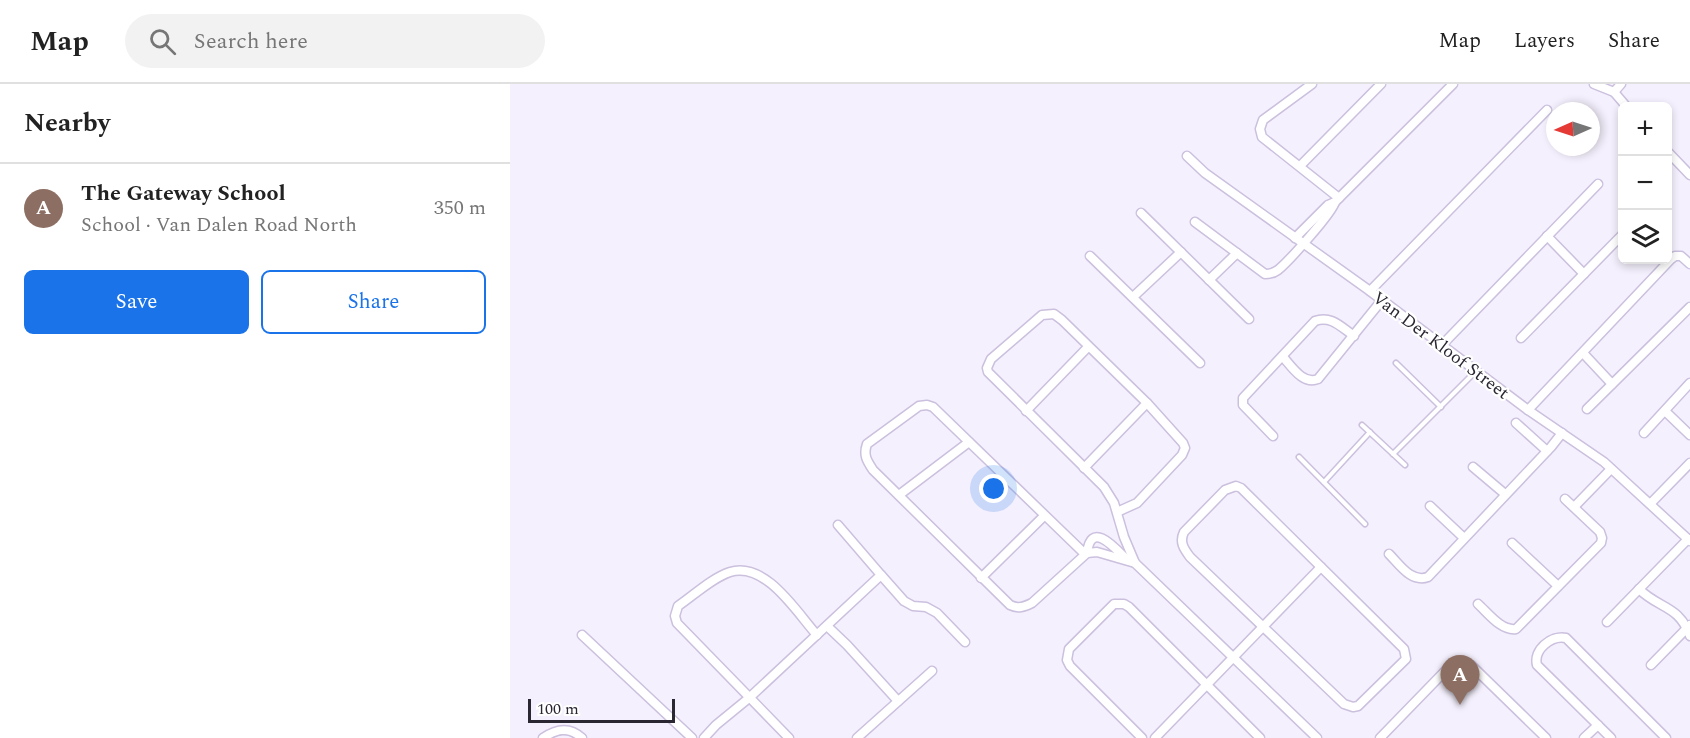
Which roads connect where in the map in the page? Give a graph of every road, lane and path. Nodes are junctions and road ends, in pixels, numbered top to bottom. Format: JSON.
{"nodes":[{"id":1,"x":1312,"y":84,"type":"edge"},
{"id":2,"x":1381,"y":84,"type":"edge"},
{"id":3,"x":1452,"y":84,"type":"edge"},
{"id":4,"x":1594,"y":84,"type":"edge"},
{"id":5,"x":1621,"y":84,"type":"edge"},
{"id":6,"x":1614,"y":92,"type":"junction"},
{"id":7,"x":1623,"y":102,"type":"edge"},
{"id":8,"x":1546,"y":111,"type":"edge"},
{"id":9,"x":1187,"y":156,"type":"dead end"},
{"id":10,"x":1672,"y":156,"type":"edge"},
{"id":11,"x":1300,"y":166,"type":"junction"},
{"id":12,"x":1690,"y":175,"type":"edge"},
{"id":13,"x":1598,"y":184,"type":"dead end"},
{"id":14,"x":1337,"y":200,"type":"junction"},
{"id":15,"x":1141,"y":213,"type":"dead end"},
{"id":16,"x":1195,"y":222,"type":"dead end"},
{"id":17,"x":1547,"y":236,"type":"junction"},
{"id":18,"x":1299,"y":240,"type":"junction"},
{"id":19,"x":1618,"y":240,"type":"edge"},
{"id":20,"x":1181,"y":252,"type":"junction"},
{"id":21,"x":1237,"y":253,"type":"junction"},
{"id":22,"x":1090,"y":256,"type":"dead end"},
{"id":23,"x":1690,"y":264,"type":"edge"},
{"id":24,"x":1584,"y":274,"type":"junction"},
{"id":25,"x":1209,"y":280,"type":"junction"},
{"id":26,"x":1370,"y":291,"type":"junction"},
{"id":27,"x":1133,"y":297,"type":"junction"},
{"id":28,"x":1382,"y":300,"type":"junction"},
{"id":29,"x":1690,"y":307,"type":"edge"},
{"id":30,"x":1249,"y":319,"type":"dead end"},
{"id":31,"x":1354,"y":336,"type":"junction"},
{"id":32,"x":1521,"y":338,"type":"dead end"},
{"id":33,"x":1442,"y":345,"type":"junction"},
{"id":34,"x":1088,"y":347,"type":"junction"},
{"id":35,"x":1583,"y":353,"type":"junction"},
{"id":36,"x":1283,"y":357,"type":"junction"},
{"id":37,"x":1200,"y":363,"type":"dead end"},
{"id":38,"x":1396,"y":363,"type":"dead end"},
{"id":39,"x":1477,"y":370,"type":"junction"},
{"id":40,"x":1690,"y":383,"type":"edge"},
{"id":41,"x":1612,"y":384,"type":"junction"},
{"id":42,"x":1147,"y":403,"type":"junction"},
{"id":43,"x":1441,"y":407,"type":"junction"},
{"id":44,"x":1587,"y":409,"type":"dead end"},
{"id":45,"x":1528,"y":410,"type":"junction"},
{"id":46,"x":1026,"y":411,"type":"junction"},
{"id":47,"x":1665,"y":411,"type":"junction"},
{"id":48,"x":1516,"y":423,"type":"dead end"},
{"id":49,"x":1362,"y":425,"type":"dead end"},
{"id":50,"x":1370,"y":432,"type":"junction"},
{"id":51,"x":1562,"y":433,"type":"junction"},
{"id":52,"x":1644,"y":433,"type":"dead end"},
{"id":53,"x":1690,"y":435,"type":"edge"},
{"id":54,"x":1273,"y":436,"type":"dead end"},
{"id":55,"x":969,"y":442,"type":"junction"},
{"id":56,"x":1547,"y":451,"type":"junction"},
{"id":57,"x":1393,"y":454,"type":"junction"},
{"id":58,"x":1299,"y":457,"type":"dead end"},
{"id":59,"x":1690,"y":463,"type":"edge"},
{"id":60,"x":1405,"y":465,"type":"dead end"},
{"id":61,"x":1473,"y":467,"type":"dead end"},
{"id":62,"x":1084,"y":468,"type":"junction"},
{"id":63,"x":1611,"y":469,"type":"junction"},
{"id":64,"x":1324,"y":482,"type":"junction"},
{"id":65,"x":1505,"y":494,"type":"junction"},
{"id":66,"x":899,"y":495,"type":"junction"},
{"id":67,"x":1565,"y":499,"type":"dead end"},
{"id":68,"x":1650,"y":503,"type":"junction"},
{"id":69,"x":1430,"y":506,"type":"dead end"},
{"id":70,"x":1574,"y":507,"type":"junction"},
{"id":71,"x":1117,"y":512,"type":"junction"},
{"id":72,"x":1044,"y":516,"type":"junction"},
{"id":73,"x":1365,"y":524,"type":"dead end"},
{"id":74,"x":838,"y":525,"type":"dead end"},
{"id":75,"x":1464,"y":538,"type":"junction"},
{"id":76,"x":1689,"y":540,"type":"edge"},
{"id":77,"x":1512,"y":543,"type":"dead end"},
{"id":78,"x":1086,"y":554,"type":"junction"},
{"id":79,"x":1389,"y":554,"type":"dead end"},
{"id":80,"x":1132,"y":561,"type":"junction"},
{"id":81,"x":1321,"y":567,"type":"junction"},
{"id":82,"x":881,"y":574,"type":"junction"},
{"id":83,"x":981,"y":578,"type":"junction"},
{"id":84,"x":1558,"y":586,"type":"junction"},
{"id":85,"x":1639,"y":590,"type":"junction"},
{"id":86,"x":1478,"y":604,"type":"dead end"},
{"id":87,"x":1607,"y":622,"type":"dead end"},
{"id":88,"x":827,"y":626,"type":"junction"},
{"id":89,"x":1262,"y":626,"type":"junction"},
{"id":90,"x":1689,"y":630,"type":"edge"},
{"id":91,"x":582,"y":635,"type":"dead end"},
{"id":92,"x":817,"y":635,"type":"junction"},
{"id":93,"x":965,"y":642,"type":"dead end"},
{"id":94,"x":1234,"y":656,"type":"junction"},
{"id":95,"x":1651,"y":665,"type":"dead end"},
{"id":96,"x":932,"y":671,"type":"dead end"},
{"id":97,"x":1207,"y":684,"type":"junction"},
{"id":98,"x":749,"y":698,"type":"junction"},
{"id":99,"x":898,"y":701,"type":"junction"},
{"id":100,"x":1598,"y":725,"type":"junction"},
{"id":101,"x":543,"y":738,"type":"edge"},
{"id":102,"x":582,"y":738,"type":"edge"},
{"id":103,"x":692,"y":738,"type":"edge"},
{"id":104,"x":704,"y":738,"type":"edge"},
{"id":105,"x":789,"y":738,"type":"edge"},
{"id":106,"x":857,"y":738,"type":"edge"},
{"id":107,"x":1142,"y":738,"type":"edge"},
{"id":108,"x":1155,"y":738,"type":"edge"},
{"id":109,"x":1260,"y":738,"type":"edge"},
{"id":110,"x":1317,"y":738,"type":"edge"},
{"id":111,"x":1380,"y":738,"type":"edge"},
{"id":112,"x":1546,"y":738,"type":"edge"},
{"id":113,"x":1584,"y":738,"type":"edge"},
{"id":114,"x":1611,"y":738,"type":"edge"},
{"id":115,"x":1666,"y":738,"type":"edge"}],
"edges":[{"from":1,"to":11,"type":"street"},
{"from":2,"to":11,"type":"street"},
{"from":3,"to":14,"type":"street"},
{"from":4,"to":6,"type":"street"},
{"from":5,"to":6,"type":"street"},
{"from":6,"to":7,"type":"street"},
{"from":8,"to":26,"type":"street"},
{"from":9,"to":18,"type":"street","name":"Van Der Kloof Street"},
{"from":10,"to":12,"type":"street"},
{"from":11,"to":14,"type":"street"},
{"from":13,"to":17,"type":"street"},
{"from":14,"to":18,"type":"street"},
{"from":15,"to":20,"type":"street"},
{"from":16,"to":21,"type":"street"},
{"from":17,"to":24,"type":"street"},
{"from":17,"to":33,"type":"street"},
{"from":18,"to":21,"type":"street"},
{"from":18,"to":26,"type":"street","name":"Van Der Kloof Street"},
{"from":19,"to":24,"type":"street"},
{"from":20,"to":25,"type":"street"},
{"from":20,"to":27,"type":"street"},
{"from":21,"to":25,"type":"street"},
{"from":22,"to":27,"type":"street"},
{"from":23,"to":35,"type":"street"},
{"from":24,"to":32,"type":"street"},
{"from":25,"to":30,"type":"street"},
{"from":26,"to":28,"type":"street","name":"Van Der Kloof Street"},
{"from":27,"to":37,"type":"street"},
{"from":28,"to":31,"type":"street"},
{"from":28,"to":33,"type":"street","name":"Van Der Kloof Street"},
{"from":29,"to":41,"type":"street"},
{"from":31,"to":36,"type":"street"},
{"from":31,"to":36,"type":"street"},
{"from":33,"to":39,"type":"street","name":"Van Der Kloof Street"},
{"from":34,"to":42,"type":"street"},
{"from":34,"to":46,"type":"street"},
{"from":34,"to":46,"type":"street"},
{"from":35,"to":41,"type":"street"},
{"from":35,"to":45,"type":"street"},
{"from":36,"to":54,"type":"street"},
{"from":38,"to":43,"type":"lane"},
{"from":39,"to":43,"type":"lane"},
{"from":39,"to":45,"type":"street","name":"Van Der Kloof Street"},
{"from":40,"to":47,"type":"street"},
{"from":41,"to":44,"type":"street"},
{"from":42,"to":62,"type":"street"},
{"from":42,"to":71,"type":"street"},
{"from":43,"to":57,"type":"lane"},
{"from":45,"to":51,"type":"street","name":"Van Der Kloof Street"},
{"from":46,"to":62,"type":"street"},
{"from":47,"to":52,"type":"street"},
{"from":47,"to":53,"type":"street"},
{"from":48,"to":56,"type":"street"},
{"from":49,"to":50,"type":"lane"},
{"from":50,"to":57,"type":"lane"},
{"from":50,"to":64,"type":"lane"},
{"from":51,"to":56,"type":"street"},
{"from":51,"to":63,"type":"street","name":"Van Der Kloof Street"},
{"from":55,"to":66,"type":"street"},
{"from":55,"to":66,"type":"street"},
{"from":55,"to":72,"type":"street"},
{"from":56,"to":65,"type":"street"},
{"from":57,"to":60,"type":"lane"},
{"from":58,"to":64,"type":"lane"},
{"from":59,"to":68,"type":"street"},
{"from":61,"to":65,"type":"street"},
{"from":62,"to":71,"type":"street"},
{"from":63,"to":68,"type":"street","name":"Van Der Kloof Street"},
{"from":63,"to":70,"type":"street"},
{"from":64,"to":73,"type":"lane"},
{"from":65,"to":75,"type":"street"},
{"from":66,"to":83,"type":"street"},
{"from":67,"to":70,"type":"street"},
{"from":68,"to":76,"type":"street","name":"Van Der Kloof Street"},
{"from":69,"to":75,"type":"street"},
{"from":70,"to":84,"type":"street"},
{"from":71,"to":80,"type":"street"},
{"from":72,"to":78,"type":"street"},
{"from":72,"to":83,"type":"street"},
{"from":74,"to":82,"type":"street"},
{"from":75,"to":79,"type":"street"},
{"from":76,"to":85,"type":"street"},
{"from":77,"to":84,"type":"street"},
{"from":78,"to":80,"type":"street"},
{"from":78,"to":80,"type":"street"},
{"from":78,"to":83,"type":"street"},
{"from":80,"to":94,"type":"street"},
{"from":81,"to":89,"type":"street"},
{"from":81,"to":89,"type":"street"},
{"from":81,"to":89,"type":"street"},
{"from":82,"to":88,"type":"street"},
{"from":82,"to":93,"type":"street"},
{"from":84,"to":86,"type":"street"},
{"from":85,"to":87,"type":"street"},
{"from":85,"to":90,"type":"street"},
{"from":88,"to":92,"type":"street"},
{"from":88,"to":99,"type":"street"},
{"from":89,"to":94,"type":"street"},
{"from":90,"to":95,"type":"street"},
{"from":91,"to":103,"type":"street"},
{"from":92,"to":98,"type":"street"},
{"from":92,"to":98,"type":"street"},
{"from":94,"to":97,"type":"street"},
{"from":94,"to":110,"type":"street"},
{"from":96,"to":99,"type":"street"},
{"from":97,"to":107,"type":"street"},
{"from":97,"to":108,"type":"street"},
{"from":97,"to":109,"type":"street"},
{"from":98,"to":104,"type":"street"},
{"from":98,"to":105,"type":"street"},
{"from":99,"to":106,"type":"street"},
{"from":100,"to":113,"type":"street"},
{"from":100,"to":114,"type":"street"},
{"from":100,"to":115,"type":"street"},
{"from":101,"to":102,"type":"street"},
{"from":111,"to":112,"type":"street"}]}
